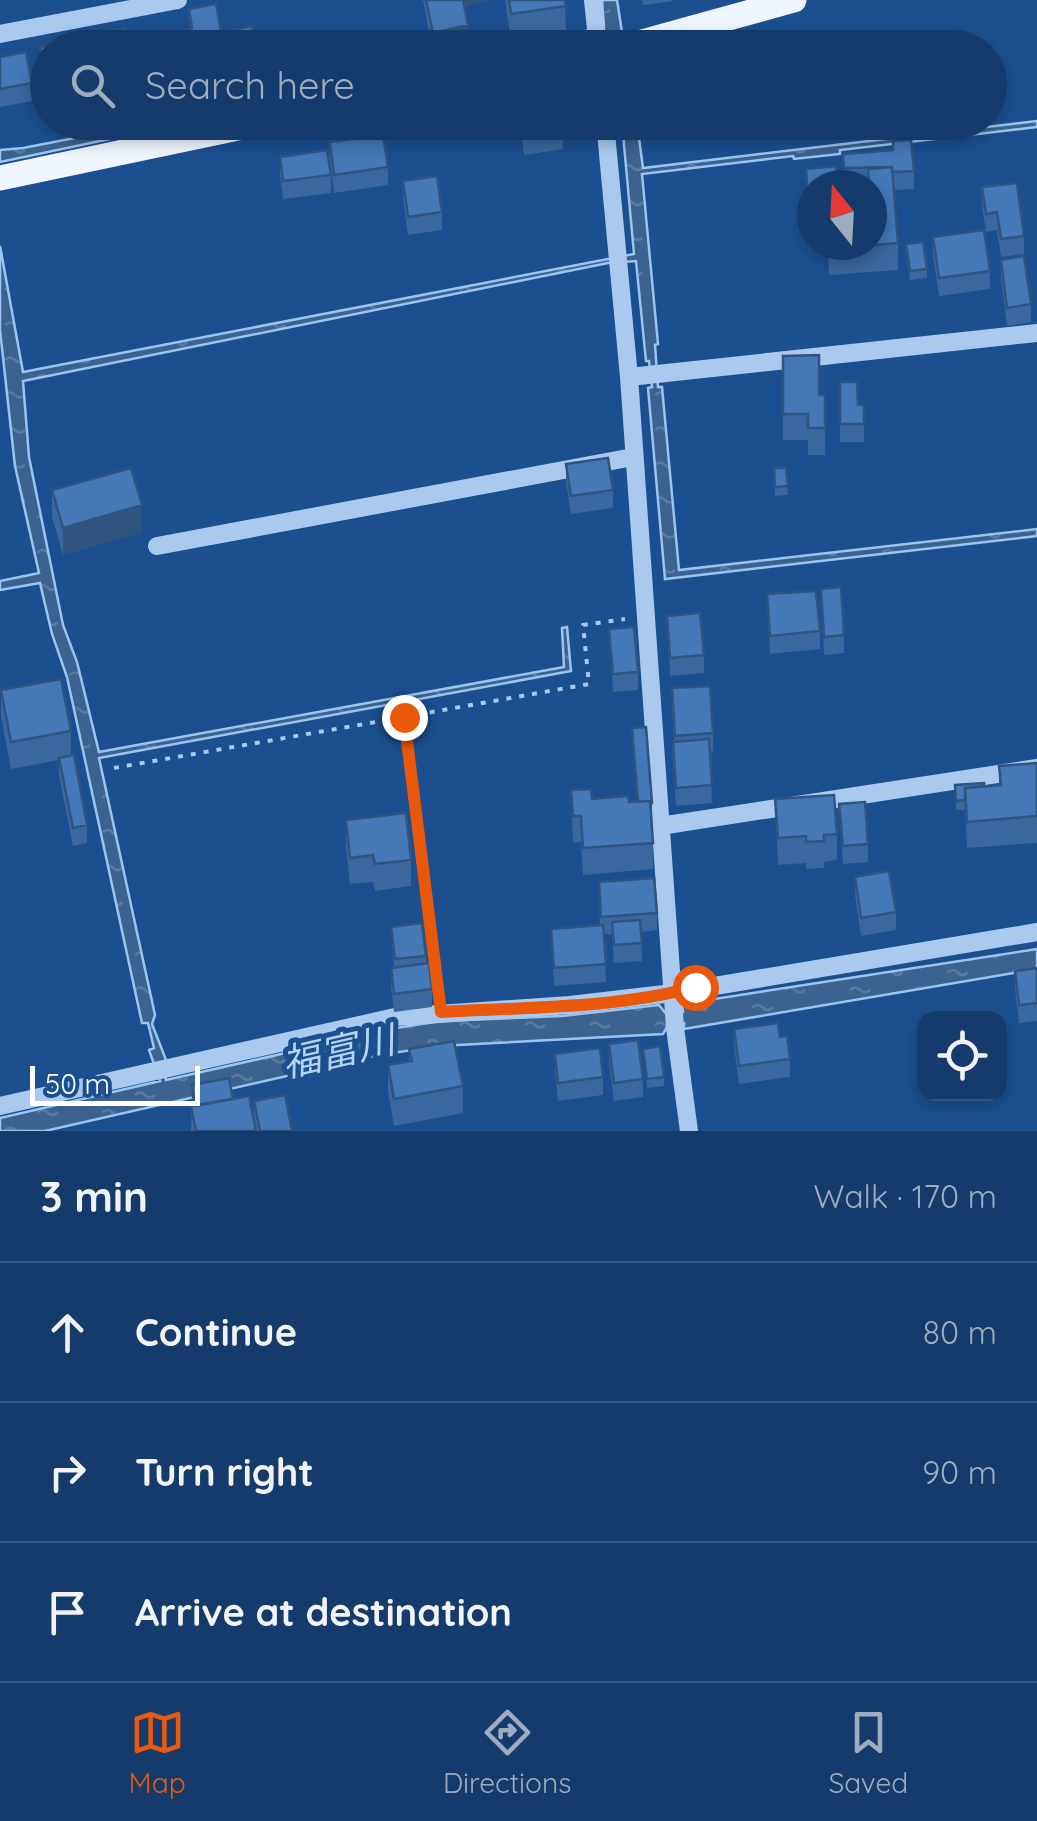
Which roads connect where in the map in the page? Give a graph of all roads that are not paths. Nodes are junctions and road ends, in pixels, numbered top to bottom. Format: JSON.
{"nodes":[{"id":1,"x":178,"y":0,"type":"edge"},
{"id":2,"x":592,"y":0,"type":"edge"},
{"id":3,"x":794,"y":0,"type":"edge"},
{"id":4,"x":600,"y":30,"type":"edge"},
{"id":5,"x":651,"y":30,"type":"edge"},
{"id":6,"x":0,"y":34,"type":"edge"},
{"id":7,"x":180,"y":140,"type":"edge"},
{"id":8,"x":607,"y":140,"type":"edge"},
{"id":9,"x":0,"y":178,"type":"edge"},
{"id":10,"x":1037,"y":333,"type":"edge"},
{"id":11,"x":646,"y":375,"type":"junction"},
{"id":12,"x":633,"y":457,"type":"junction"},
{"id":13,"x":157,"y":546,"type":"dead end"},
{"id":14,"x":1037,"y":768,"type":"edge"},
{"id":15,"x":660,"y":826,"type":"junction"},
{"id":16,"x":1037,"y":932,"type":"edge"},
{"id":17,"x":673,"y":998,"type":"junction"},
{"id":18,"x":0,"y":1106,"type":"edge"},
{"id":19,"x":689,"y":1131,"type":"edge"}],
"edges":[{"from":1,"to":6,"type":"street"},
{"from":2,"to":4,"type":"street"},
{"from":3,"to":5,"type":"main road"},
{"from":7,"to":9,"type":"main road"},
{"from":8,"to":11,"type":"street"},
{"from":10,"to":11,"type":"street"},
{"from":11,"to":12,"type":"street"},
{"from":12,"to":13,"type":"street"},
{"from":12,"to":15,"type":"street"},
{"from":14,"to":15,"type":"street"},
{"from":15,"to":17,"type":"street"},
{"from":16,"to":17,"type":"street"},
{"from":17,"to":18,"type":"street"},
{"from":17,"to":19,"type":"street"}]}
